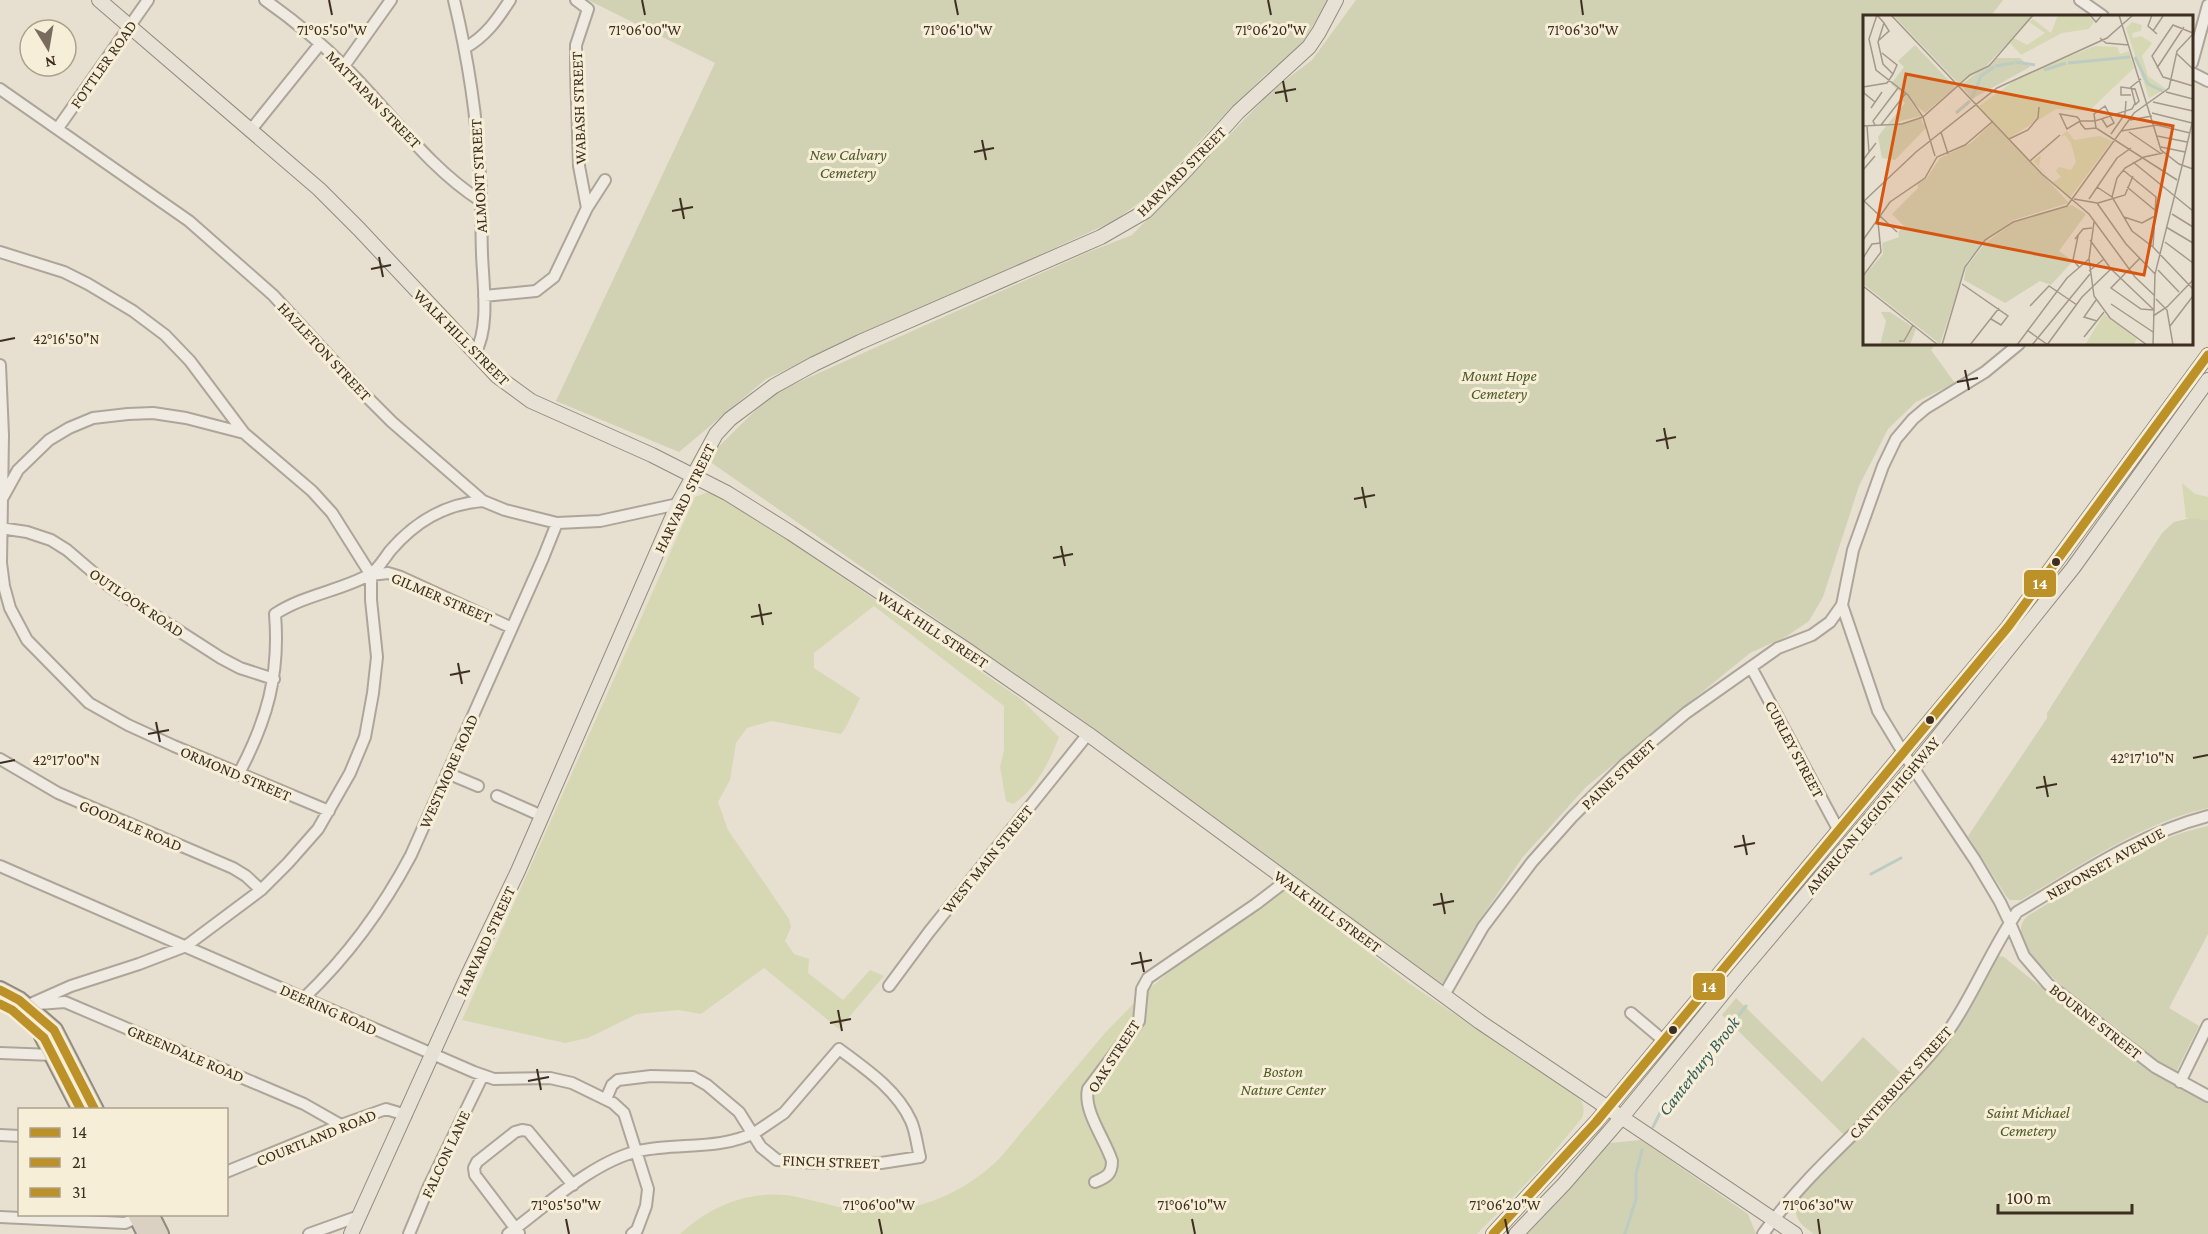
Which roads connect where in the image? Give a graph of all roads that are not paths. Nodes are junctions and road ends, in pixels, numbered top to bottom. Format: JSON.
{"nodes":[{"id":1,"x":99,"y":0,"type":"edge"},
{"id":2,"x":148,"y":0,"type":"edge"},
{"id":3,"x":392,"y":0,"type":"edge"},
{"id":4,"x":454,"y":0,"type":"edge"},
{"id":5,"x":510,"y":0,"type":"edge"},
{"id":6,"x":576,"y":0,"type":"edge"},
{"id":7,"x":1336,"y":0,"type":"edge"},
{"id":8,"x":2080,"y":0,"type":"edge"},
{"id":9,"x":2199,"y":0,"type":"edge"},
{"id":10,"x":268,"y":1,"type":"edge"},
{"id":11,"x":2206,"y":9,"type":"edge"},
{"id":12,"x":2102,"y":15,"type":"edge"},
{"id":13,"x":131,"y":27,"type":"junction"},
{"id":14,"x":320,"y":44,"type":"junction"},
{"id":15,"x":465,"y":48,"type":"junction"},
{"id":16,"x":2193,"y":60,"type":"edge"},
{"id":17,"x":344,"y":66,"type":"junction"},
{"id":18,"x":2193,"y":74,"type":"edge"},
{"id":19,"x":2208,"y":81,"type":"edge"},
{"id":20,"x":0,"y":89,"type":"edge"},
{"id":21,"x":58,"y":129,"type":"junction"},
{"id":22,"x":250,"y":131,"type":"junction"},
{"id":23,"x":605,"y":180,"type":"dead end"},
{"id":24,"x":481,"y":201,"type":"junction"},
{"id":25,"x":587,"y":208,"type":"junction"},
{"id":26,"x":0,"y":252,"type":"edge"},
{"id":27,"x":484,"y":296,"type":"junction"},
{"id":28,"x":2018,"y":345,"type":"edge"},
{"id":29,"x":475,"y":353,"type":"junction"},
{"id":30,"x":2208,"y":355,"type":"edge"},
{"id":31,"x":0,"y":365,"type":"edge"},
{"id":32,"x":2208,"y":380,"type":"edge"},
{"id":33,"x":244,"y":433,"type":"junction"},
{"id":34,"x":2146,"y":440,"type":"junction"},
{"id":35,"x":2159,"y":449,"type":"junction"},
{"id":36,"x":693,"y":477,"type":"junction"},
{"id":37,"x":2,"y":498,"type":"junction"},
{"id":38,"x":483,"y":501,"type":"junction"},
{"id":39,"x":678,"y":504,"type":"junction"},
{"id":40,"x":557,"y":523,"type":"junction"},
{"id":41,"x":0,"y":528,"type":"edge"},
{"id":42,"x":371,"y":574,"type":"junction"},
{"id":43,"x":1842,"y":605,"type":"junction"},
{"id":44,"x":512,"y":628,"type":"junction"},
{"id":45,"x":1751,"y":667,"type":"junction"},
{"id":46,"x":274,"y":679,"type":"junction"},
{"id":47,"x":1088,"y":734,"type":"junction"},
{"id":48,"x":1904,"y":754,"type":"junction"},
{"id":49,"x":0,"y":759,"type":"edge"},
{"id":50,"x":1913,"y":768,"type":"junction"},
{"id":51,"x":447,"y":772,"type":"junction"},
{"id":52,"x":238,"y":775,"type":"junction"},
{"id":53,"x":478,"y":786,"type":"dead end"},
{"id":54,"x":497,"y":796,"type":"dead end"},
{"id":55,"x":329,"y":811,"type":"junction"},
{"id":56,"x":542,"y":816,"type":"junction"},
{"id":57,"x":2208,"y":816,"type":"edge"},
{"id":58,"x":1839,"y":831,"type":"junction"},
{"id":59,"x":0,"y":866,"type":"edge"},
{"id":60,"x":1286,"y":881,"type":"junction"},
{"id":61,"x":261,"y":890,"type":"junction"},
{"id":62,"x":2010,"y":923,"type":"junction"},
{"id":63,"x":186,"y":946,"type":"junction"},
{"id":64,"x":889,"y":986,"type":"dead end"},
{"id":65,"x":0,"y":990,"type":"edge"},
{"id":66,"x":1444,"y":995,"type":"junction"},
{"id":67,"x":304,"y":998,"type":"junction"},
{"id":68,"x":26,"y":1006,"type":"junction"},
{"id":69,"x":1631,"y":1013,"type":"dead end"},
{"id":70,"x":2208,"y":1025,"type":"edge"},
{"id":71,"x":1663,"y":1040,"type":"junction"},
{"id":72,"x":59,"y":1052,"type":"junction"},
{"id":73,"x":0,"y":1053,"type":"edge"},
{"id":74,"x":433,"y":1054,"type":"junction"},
{"id":75,"x":483,"y":1075,"type":"junction"},
{"id":76,"x":2180,"y":1082,"type":"junction"},
{"id":77,"x":2208,"y":1096,"type":"edge"},
{"id":78,"x":606,"y":1099,"type":"junction"},
{"id":79,"x":1608,"y":1107,"type":"junction"},
{"id":80,"x":80,"y":1108,"type":"edge"},
{"id":81,"x":94,"y":1108,"type":"edge"},
{"id":82,"x":406,"y":1115,"type":"junction"},
{"id":83,"x":1622,"y":1117,"type":"junction"},
{"id":84,"x":341,"y":1125,"type":"junction"},
{"id":85,"x":752,"y":1134,"type":"junction"},
{"id":86,"x":0,"y":1135,"type":"edge"},
{"id":87,"x":18,"y":1136,"type":"edge"},
{"id":88,"x":637,"y":1151,"type":"junction"},
{"id":89,"x":228,"y":1172,"type":"edge"},
{"id":90,"x":1095,"y":1182,"type":"dead end"},
{"id":91,"x":573,"y":1185,"type":"junction"},
{"id":92,"x":140,"y":1216,"type":"edge"},
{"id":93,"x":142,"y":1216,"type":"edge"},
{"id":94,"x":143,"y":1216,"type":"edge"},
{"id":95,"x":359,"y":1216,"type":"junction"},
{"id":96,"x":0,"y":1217,"type":"edge"},
{"id":97,"x":1774,"y":1219,"type":"junction"},
{"id":98,"x":515,"y":1232,"type":"edge"},
{"id":99,"x":146,"y":1234,"type":"edge"},
{"id":100,"x":160,"y":1234,"type":"edge"},
{"id":101,"x":309,"y":1234,"type":"edge"},
{"id":102,"x":351,"y":1234,"type":"edge"},
{"id":103,"x":409,"y":1234,"type":"edge"},
{"id":104,"x":632,"y":1234,"type":"edge"},
{"id":105,"x":1493,"y":1234,"type":"edge"},
{"id":106,"x":1516,"y":1234,"type":"edge"},
{"id":107,"x":1763,"y":1234,"type":"edge"},
{"id":108,"x":1795,"y":1234,"type":"edge"}],
"edges":[{"from":1,"to":13,"type":"main road","name":"WALK HILL STREET"},
{"from":2,"to":13,"type":"street","name":"FOTTLER ROAD"},
{"from":3,"to":17,"type":"street"},
{"from":4,"to":15,"type":"street","name":"ALMONT STREET"},
{"from":5,"to":15,"type":"street"},
{"from":6,"to":25,"type":"street","name":"WABASH STREET"},
{"from":7,"to":36,"type":"main road","name":"HARVARD STREET"},
{"from":8,"to":12,"type":"street"},
{"from":9,"to":11,"type":"street"},
{"from":10,"to":14,"type":"street","name":"MATTAPAN STREET"},
{"from":11,"to":16,"type":"street"},
{"from":13,"to":21,"type":"street","name":"FOTTLER ROAD"},
{"from":13,"to":22,"type":"main road","name":"WALK HILL STREET"},
{"from":14,"to":17,"type":"street","name":"MATTAPAN STREET"},
{"from":14,"to":22,"type":"street"},
{"from":15,"to":24,"type":"street","name":"ALMONT STREET"},
{"from":17,"to":24,"type":"street","name":"MATTAPAN STREET"},
{"from":18,"to":19,"type":"street"},
{"from":20,"to":21,"type":"street","name":"HAZLETON STREET"},
{"from":21,"to":38,"type":"street","name":"HAZLETON STREET"},
{"from":22,"to":29,"type":"main road","name":"WALK HILL STREET"},
{"from":23,"to":25,"type":"street"},
{"from":24,"to":27,"type":"street","name":"ALMONT STREET"},
{"from":25,"to":27,"type":"street"},
{"from":26,"to":33,"type":"street"},
{"from":27,"to":29,"type":"street","name":"ALMONT STREET"},
{"from":28,"to":43,"type":"street"},
{"from":29,"to":36,"type":"main road","name":"WALK HILL STREET"},
{"from":30,"to":34,"type":"main road","name":"AMERICAN LEGION HIGHWAY"},
{"from":31,"to":37,"type":"street","name":"ORMOND STREET"},
{"from":32,"to":35,"type":"main road","name":"AMERICAN LEGION HIGHWAY"},
{"from":33,"to":37,"type":"street"},
{"from":33,"to":42,"type":"street"},
{"from":34,"to":35,"type":"main road"},
{"from":34,"to":48,"type":"main road","name":"AMERICAN LEGION HIGHWAY"},
{"from":35,"to":50,"type":"main road","name":"AMERICAN LEGION HIGHWAY"},
{"from":36,"to":39,"type":"main road","name":"HARVARD STREET"},
{"from":36,"to":47,"type":"main road","name":"WALK HILL STREET"},
{"from":37,"to":41,"type":"street","name":"ORMOND STREET"},
{"from":38,"to":40,"type":"street","name":"HAZLETON STREET"},
{"from":38,"to":42,"type":"street"},
{"from":39,"to":40,"type":"street","name":"HAZLETON STREET"},
{"from":39,"to":56,"type":"main road","name":"HARVARD STREET"},
{"from":40,"to":44,"type":"street","name":"WESTMORE ROAD"},
{"from":41,"to":46,"type":"street","name":"OUTLOOK ROAD"},
{"from":41,"to":52,"type":"street","name":"ORMOND STREET"},
{"from":42,"to":44,"type":"street","name":"GILMER STREET"},
{"from":42,"to":46,"type":"street"},
{"from":42,"to":55,"type":"street"},
{"from":43,"to":45,"type":"street","name":"PAINE STREET"},
{"from":43,"to":48,"type":"street"},
{"from":44,"to":51,"type":"street","name":"WESTMORE ROAD"},
{"from":45,"to":58,"type":"street","name":"CURLEY STREET"},
{"from":45,"to":66,"type":"street","name":"PAINE STREET"},
{"from":46,"to":52,"type":"street"},
{"from":47,"to":60,"type":"main road","name":"WALK HILL STREET"},
{"from":47,"to":64,"type":"street","name":"WEST MAIN STREET"},
{"from":48,"to":50,"type":"street"},
{"from":48,"to":58,"type":"main road","name":"AMERICAN LEGION HIGHWAY"},
{"from":49,"to":61,"type":"street","name":"GOODALE ROAD"},
{"from":50,"to":62,"type":"street"},
{"from":50,"to":83,"type":"main road","name":"AMERICAN LEGION HIGHWAY"},
{"from":51,"to":53,"type":"street"},
{"from":51,"to":67,"type":"street","name":"WESTMORE ROAD"},
{"from":52,"to":55,"type":"street","name":"ORMOND STREET"},
{"from":54,"to":56,"type":"street"},
{"from":55,"to":61,"type":"street"},
{"from":56,"to":74,"type":"main road","name":"HARVARD STREET"},
{"from":57,"to":62,"type":"street","name":"NEPONSET AVENUE"},
{"from":58,"to":71,"type":"main road","name":"AMERICAN LEGION HIGHWAY"},
{"from":59,"to":63,"type":"street","name":"DEERING ROAD"},
{"from":60,"to":66,"type":"main road","name":"WALK HILL STREET"},
{"from":60,"to":90,"type":"street","name":"OAK STREET"},
{"from":61,"to":63,"type":"street"},
{"from":62,"to":76,"type":"street","name":"BOURNE STREET"},
{"from":62,"to":97,"type":"street","name":"CANTERBURY STREET"},
{"from":63,"to":67,"type":"street","name":"DEERING ROAD"},
{"from":63,"to":68,"type":"street"},
{"from":65,"to":68,"type":"highway"},
{"from":66,"to":79,"type":"main road","name":"WALK HILL STREET"},
{"from":67,"to":74,"type":"street","name":"DEERING ROAD"},
{"from":68,"to":72,"type":"highway"},
{"from":68,"to":84,"type":"street","name":"GREENDALE ROAD"},
{"from":69,"to":71,"type":"street"},
{"from":70,"to":76,"type":"street"},
{"from":71,"to":79,"type":"main road","name":"AMERICAN LEGION HIGHWAY"},
{"from":72,"to":73,"type":"street"},
{"from":72,"to":80,"type":"highway"},
{"from":72,"to":81,"type":"highway"},
{"from":74,"to":75,"type":"street","name":"DEERING ROAD"},
{"from":74,"to":82,"type":"main road","name":"HARVARD STREET"},
{"from":75,"to":78,"type":"street","name":"DEERING ROAD"},
{"from":75,"to":103,"type":"street","name":"FALCON LANE"},
{"from":76,"to":77,"type":"street","name":"BOURNE STREET"},
{"from":78,"to":85,"type":"street","name":"FINCH STREET"},
{"from":78,"to":88,"type":"street","name":"DEERING ROAD"},
{"from":79,"to":83,"type":"main road","name":"WALK HILL STREET"},
{"from":79,"to":105,"type":"main road","name":"AMERICAN LEGION HIGHWAY"},
{"from":82,"to":84,"type":"street","name":"COURTLAND ROAD"},
{"from":82,"to":95,"type":"main road","name":"HARVARD STREET"},
{"from":83,"to":97,"type":"main road","name":"WALK HILL STREET"},
{"from":83,"to":106,"type":"main road","name":"AMERICAN LEGION HIGHWAY"},
{"from":84,"to":89,"type":"street","name":"COURTLAND ROAD"},
{"from":85,"to":85,"type":"street","name":"FINCH STREET"},
{"from":85,"to":88,"type":"street"},
{"from":86,"to":87,"type":"street"},
{"from":88,"to":91,"type":"street"},
{"from":88,"to":104,"type":"street","name":"DEERING ROAD"},
{"from":91,"to":98,"type":"street"},
{"from":91,"to":98,"type":"street"},
{"from":92,"to":96,"type":"street"},
{"from":93,"to":99,"type":"highway"},
{"from":94,"to":100,"type":"highway"},
{"from":95,"to":101,"type":"street"},
{"from":95,"to":102,"type":"main road","name":"HARVARD STREET"},
{"from":97,"to":107,"type":"street","name":"CANTERBURY STREET"},
{"from":97,"to":108,"type":"main road","name":"WALK HILL STREET"}]}
